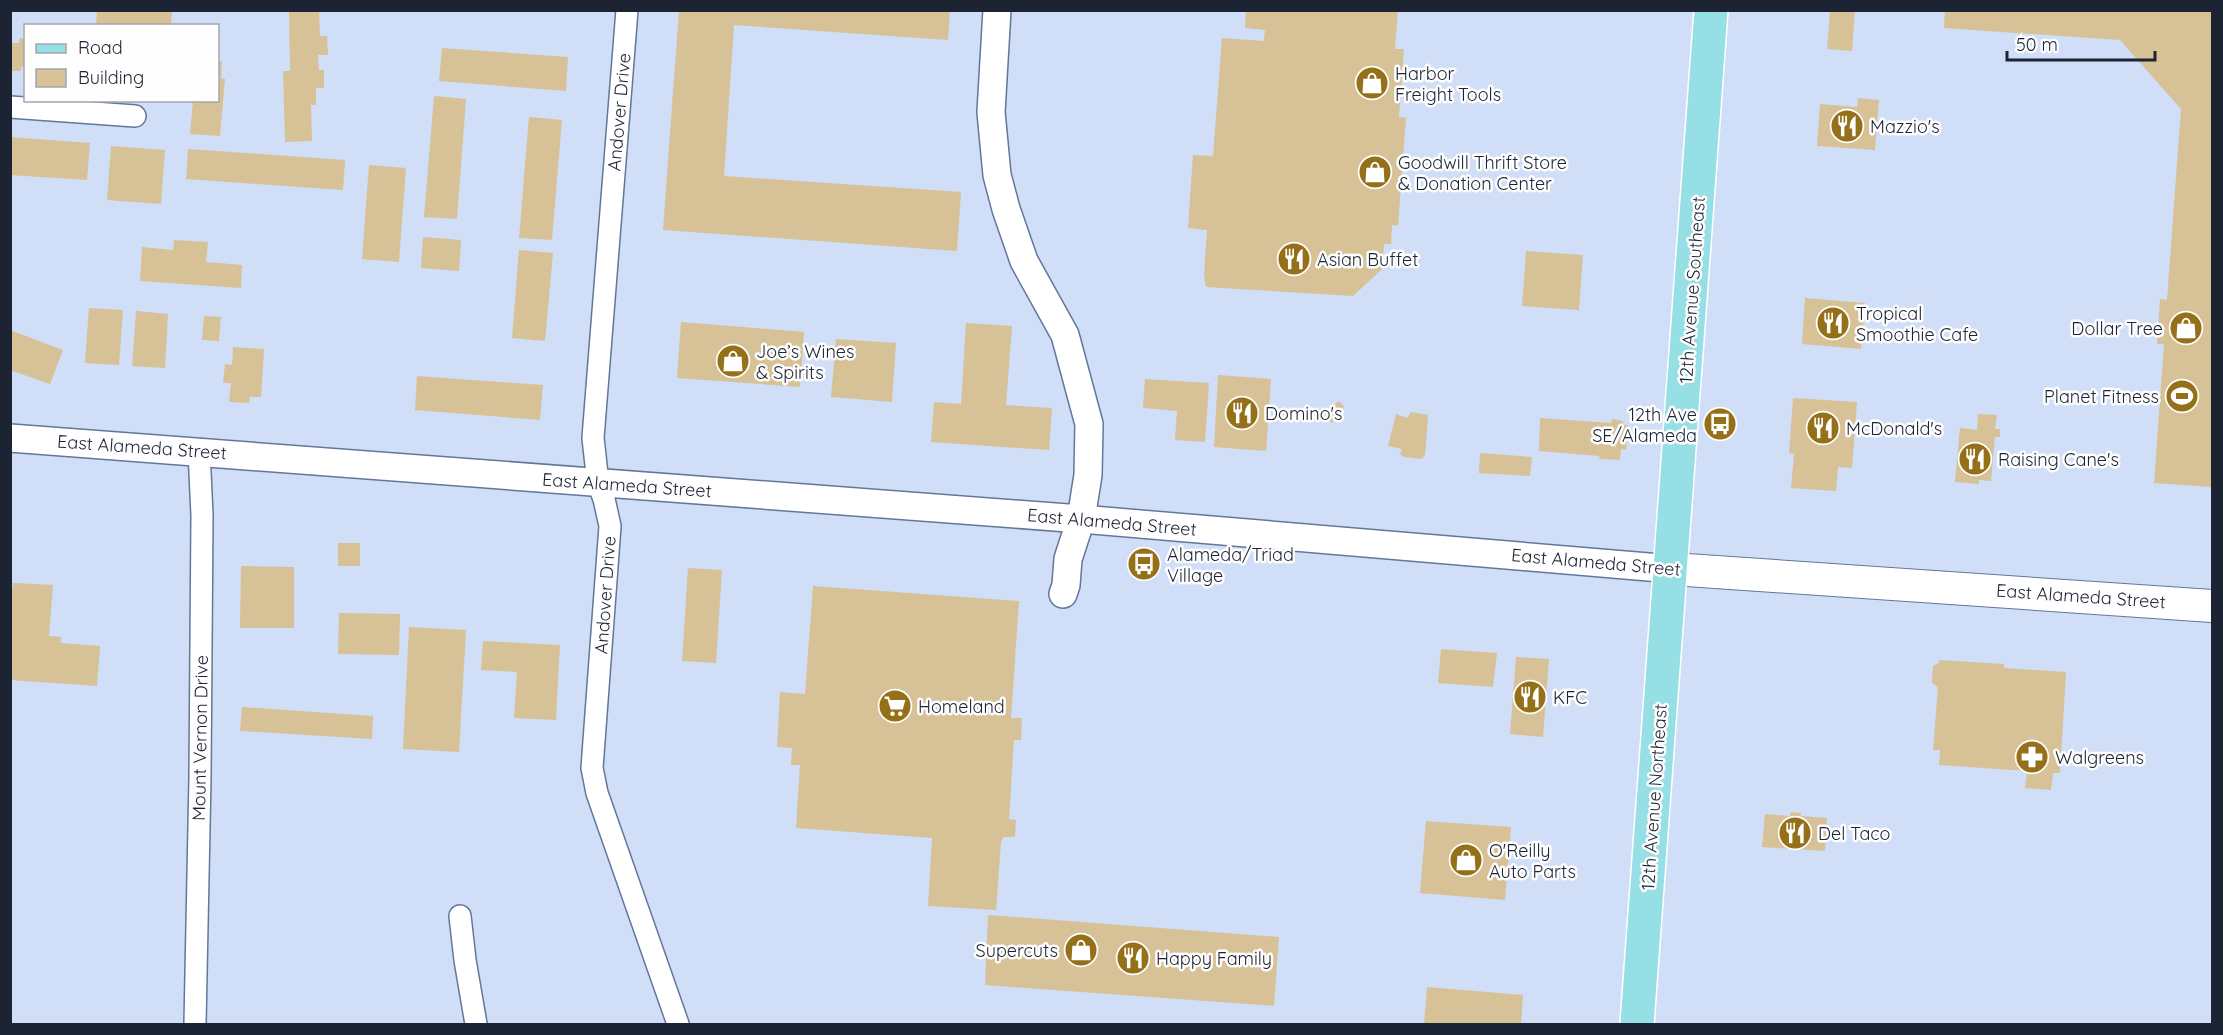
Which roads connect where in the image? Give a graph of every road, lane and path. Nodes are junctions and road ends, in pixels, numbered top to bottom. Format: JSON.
{"nodes":[{"id":1,"x":627,"y":10,"type":"edge"},
{"id":2,"x":998,"y":10,"type":"edge"},
{"id":3,"x":1711,"y":10,"type":"edge"},
{"id":4,"x":10,"y":107,"type":"edge"},
{"id":5,"x":135,"y":116,"type":"dead end"},
{"id":6,"x":10,"y":438,"type":"edge"},
{"id":7,"x":200,"y":451,"type":"junction"},
{"id":8,"x":598,"y":483,"type":"junction"},
{"id":9,"x":1081,"y":519,"type":"junction"},
{"id":10,"x":1672,"y":568,"type":"junction"},
{"id":11,"x":1063,"y":594,"type":"dead end"},
{"id":12,"x":2212,"y":606,"type":"edge"},
{"id":13,"x":460,"y":916,"type":"dead end"},
{"id":14,"x":195,"y":1024,"type":"edge"},
{"id":15,"x":476,"y":1024,"type":"edge"},
{"id":16,"x":678,"y":1024,"type":"edge"},
{"id":17,"x":1636,"y":1024,"type":"edge"}],
"edges":[{"from":1,"to":8,"type":"street","name":"Andover Drive"},
{"from":2,"to":9,"type":"street"},
{"from":3,"to":10,"type":"main road","name":"12th Avenue Southeast"},
{"from":4,"to":5,"type":"street"},
{"from":6,"to":7,"type":"street","name":"East Alameda Street"},
{"from":7,"to":8,"type":"street","name":"East Alameda Street"},
{"from":7,"to":14,"type":"street","name":"Mount Vernon Drive"},
{"from":8,"to":9,"type":"street","name":"East Alameda Street"},
{"from":8,"to":16,"type":"street","name":"Andover Drive"},
{"from":9,"to":10,"type":"street","name":"East Alameda Street"},
{"from":9,"to":11,"type":"street"},
{"from":10,"to":12,"type":"main road","name":"East Alameda Street"},
{"from":10,"to":17,"type":"main road","name":"12th Avenue Northeast"},
{"from":13,"to":15,"type":"street"}]}
